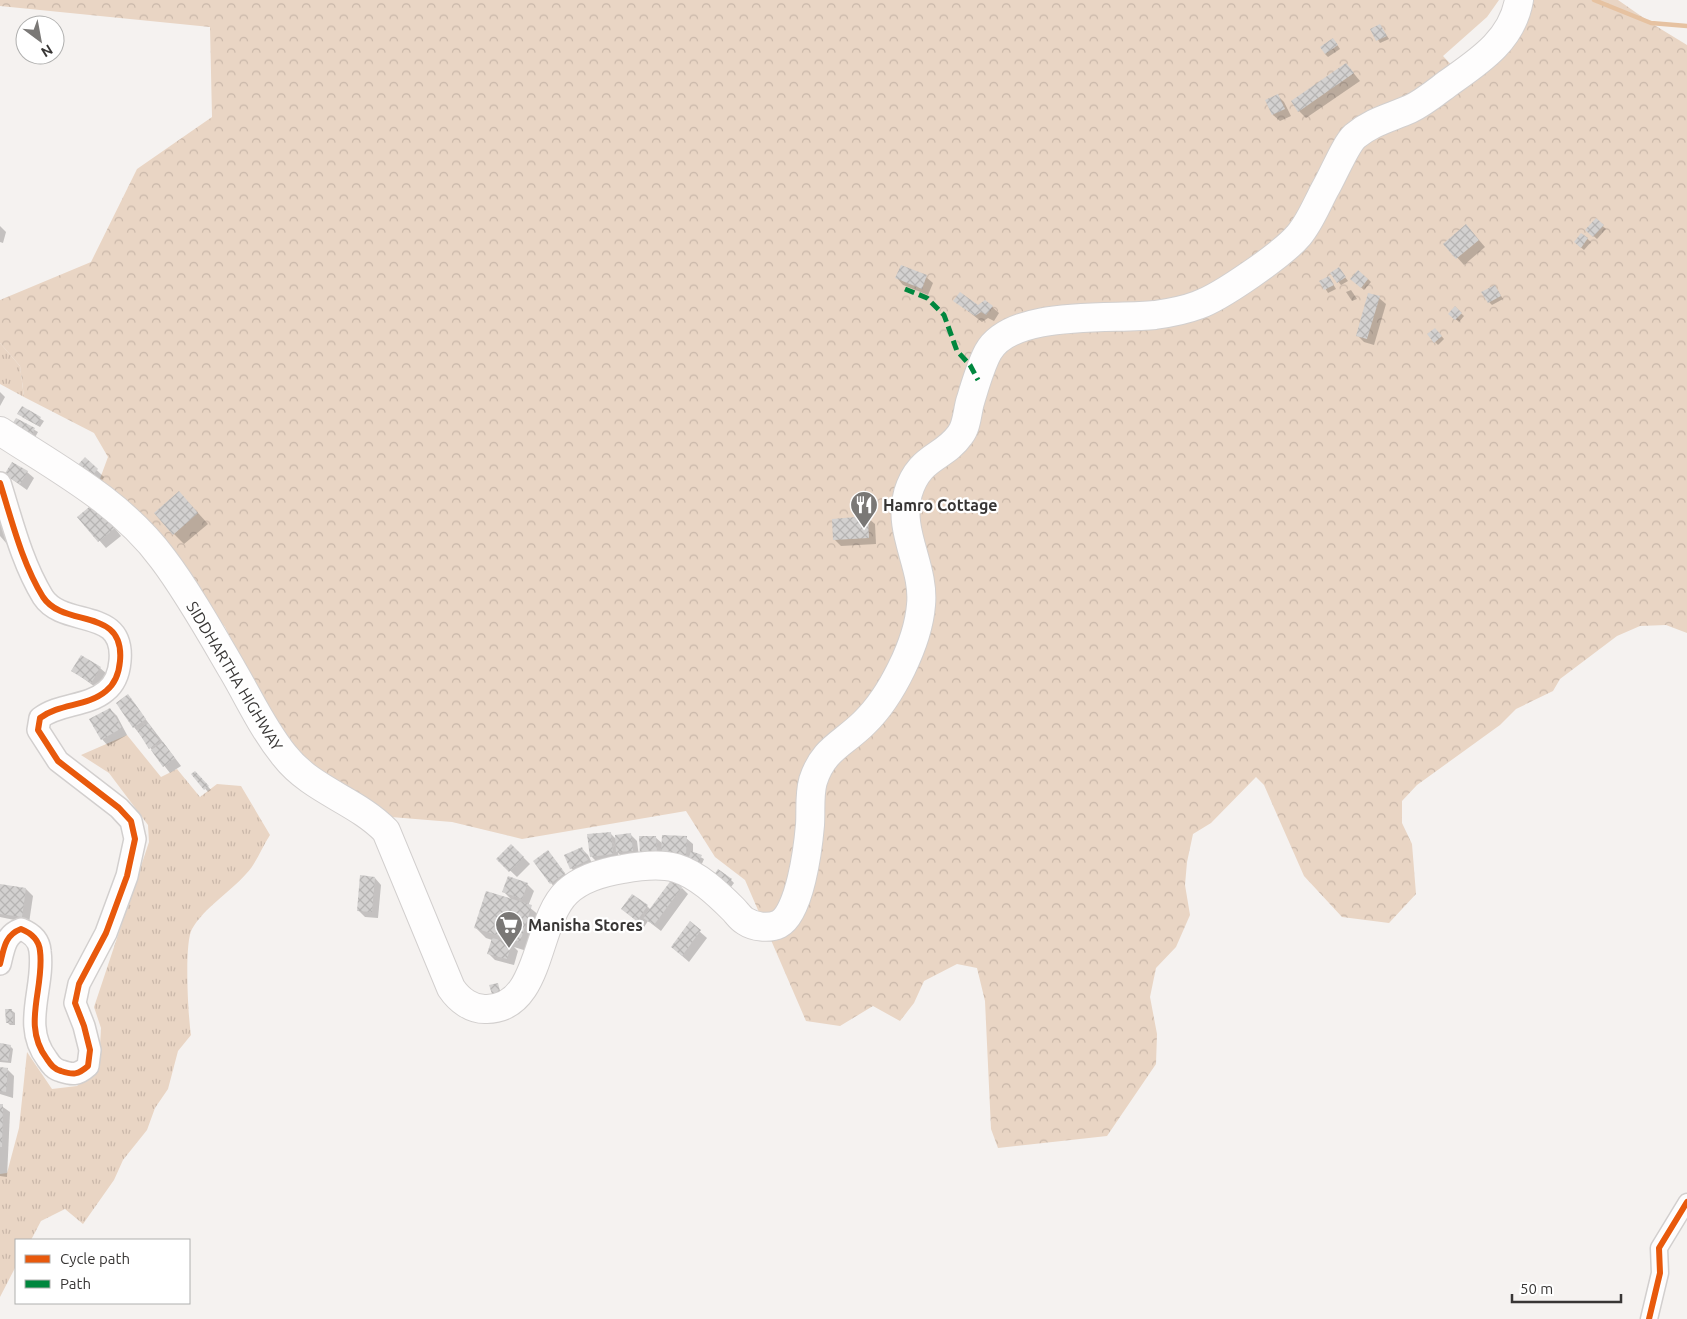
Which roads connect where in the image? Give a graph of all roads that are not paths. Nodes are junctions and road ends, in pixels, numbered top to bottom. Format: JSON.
{"nodes":[{"id":1,"x":1519,"y":1,"type":"edge"},
{"id":2,"x":0,"y":431,"type":"edge"},
{"id":3,"x":0,"y":483,"type":"edge"},
{"id":4,"x":0,"y":964,"type":"edge"},
{"id":5,"x":1687,"y":1202,"type":"edge"},
{"id":6,"x":1649,"y":1319,"type":"edge"}],
"edges":[{"from":1,"to":2,"type":"highway","name":"SIDDHARTHA HIGHWAY"},
{"from":3,"to":4,"type":"street"},
{"from":5,"to":6,"type":"street"}]}
